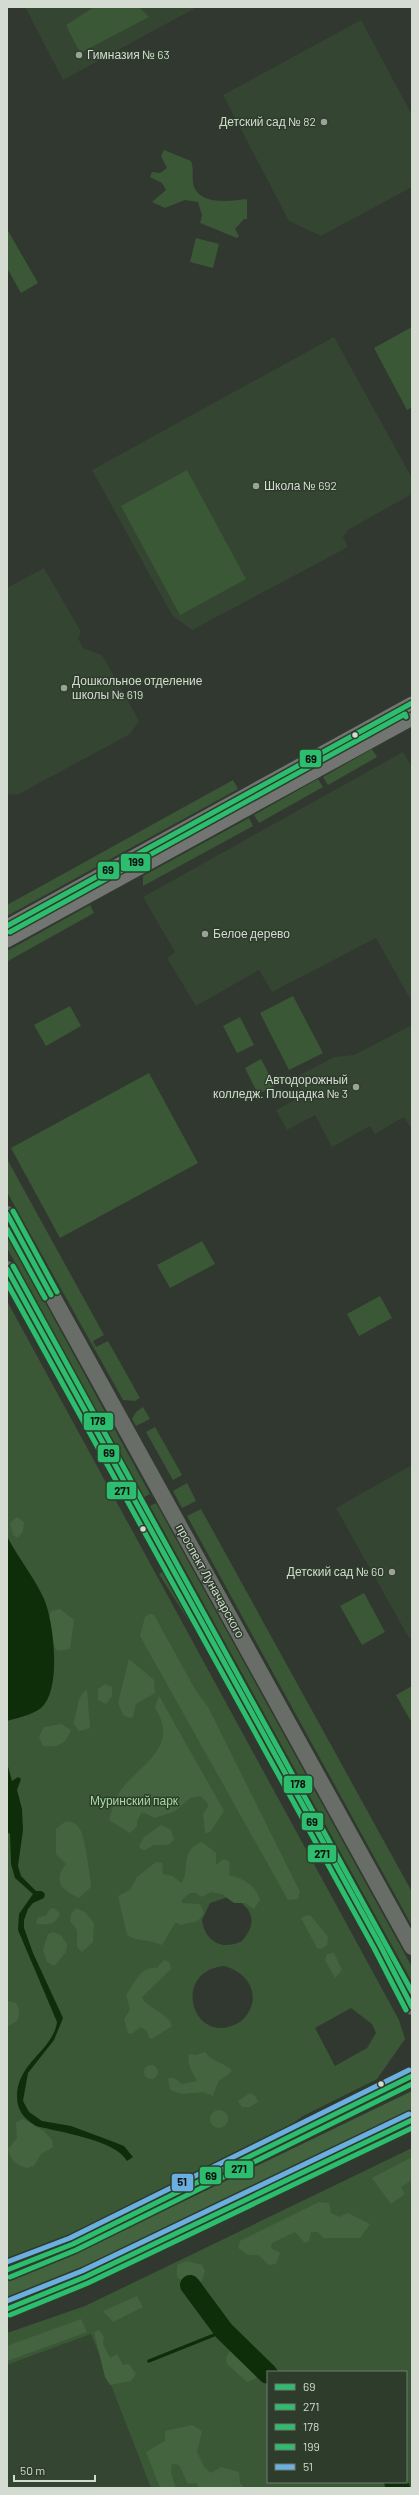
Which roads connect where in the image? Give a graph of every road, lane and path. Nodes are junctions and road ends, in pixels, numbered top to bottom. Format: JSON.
{"nodes":[{"id":1,"x":410,"y":707,"type":"edge"},
{"id":2,"x":412,"y":719,"type":"edge"},
{"id":3,"x":7,"y":926,"type":"edge"},
{"id":4,"x":7,"y":941,"type":"edge"},
{"id":5,"x":7,"y":1214,"type":"edge"},
{"id":6,"x":7,"y":1268,"type":"edge"},
{"id":7,"x":412,"y":1947,"type":"edge"},
{"id":8,"x":412,"y":2007,"type":"edge"},
{"id":9,"x":412,"y":2076,"type":"edge"},
{"id":10,"x":412,"y":2120,"type":"edge"},
{"id":11,"x":7,"y":2270,"type":"edge"},
{"id":12,"x":7,"y":2309,"type":"edge"}],
"edges":[{"from":1,"to":3,"type":"street"},
{"from":2,"to":4,"type":"street"},
{"from":5,"to":7,"type":"main road","name":"проспект Луначарского"},
{"from":6,"to":8,"type":"main road"},
{"from":9,"to":11,"type":"main road"},
{"from":10,"to":12,"type":"main road"}]}
